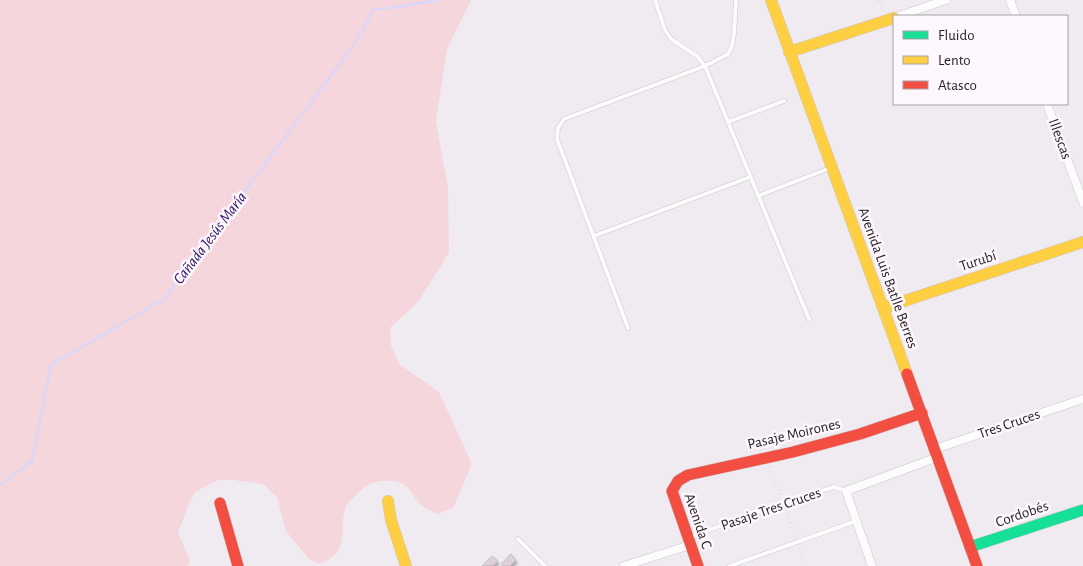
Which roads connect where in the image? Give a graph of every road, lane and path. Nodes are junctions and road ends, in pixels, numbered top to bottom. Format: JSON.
{"nodes":[{"id":1,"x":655,"y":0,"type":"edge"},
{"id":2,"x":736,"y":0,"type":"edge"},
{"id":3,"x":771,"y":0,"type":"edge"},
{"id":4,"x":879,"y":0,"type":"edge"},
{"id":5,"x":946,"y":0,"type":"edge"},
{"id":6,"x":1010,"y":0,"type":"edge"},
{"id":7,"x":901,"y":15,"type":"edge"},
{"id":8,"x":1016,"y":15,"type":"edge"},
{"id":9,"x":890,"y":19,"type":"edge"},
{"id":10,"x":790,"y":52,"type":"junction"},
{"id":11,"x":705,"y":66,"type":"junction"},
{"id":12,"x":784,"y":100,"type":"dead end"},
{"id":13,"x":1047,"y":105,"type":"edge"},
{"id":14,"x":728,"y":122,"type":"junction"},
{"id":15,"x":832,"y":167,"type":"junction"},
{"id":16,"x":750,"y":177,"type":"junction"},
{"id":17,"x":758,"y":196,"type":"junction"},
{"id":18,"x":1083,"y":202,"type":"edge"},
{"id":19,"x":594,"y":236,"type":"junction"},
{"id":20,"x":1083,"y":242,"type":"edge"},
{"id":21,"x":883,"y":308,"type":"junction"},
{"id":22,"x":808,"y":319,"type":"dead end"},
{"id":23,"x":628,"y":328,"type":"dead end"},
{"id":24,"x":1083,"y":399,"type":"edge"},
{"id":25,"x":922,"y":413,"type":"junction"},
{"id":26,"x":936,"y":453,"type":"junction"},
{"id":27,"x":766,"y":458,"type":"junction"},
{"id":28,"x":674,"y":485,"type":"joint"},
{"id":29,"x":846,"y":491,"type":"junction"},
{"id":30,"x":388,"y":501,"type":"dead end"},
{"id":31,"x":220,"y":503,"type":"dead end"},
{"id":32,"x":783,"y":503,"type":"junction"},
{"id":33,"x":1083,"y":510,"type":"edge"},
{"id":34,"x":856,"y":521,"type":"junction"},
{"id":35,"x":518,"y":539,"type":"dead end"},
{"id":36,"x":689,"y":541,"type":"junction"},
{"id":37,"x":797,"y":542,"type":"junction"},
{"id":38,"x":970,"y":547,"type":"junction"},
{"id":39,"x":238,"y":566,"type":"edge"},
{"id":40,"x":406,"y":566,"type":"edge"},
{"id":41,"x":545,"y":566,"type":"edge"},
{"id":42,"x":624,"y":566,"type":"edge"},
{"id":43,"x":698,"y":566,"type":"edge"},
{"id":44,"x":730,"y":566,"type":"edge"},
{"id":45,"x":806,"y":566,"type":"edge"},
{"id":46,"x":872,"y":566,"type":"edge"},
{"id":47,"x":977,"y":566,"type":"edge"}],
"edges":[{"from":1,"to":11,"type":"lane"},
{"from":2,"to":11,"type":"lane"},
{"from":3,"to":10,"type":"street","name":"Avenida Luis Batlle Berres"},
{"from":4,"to":9,"type":"path"},
{"from":5,"to":7,"type":"street"},
{"from":6,"to":8,"type":"street"},
{"from":9,"to":10,"type":"street"},
{"from":10,"to":15,"type":"street","name":"Avenida Luis Batlle Berres"},
{"from":11,"to":14,"type":"lane"},
{"from":11,"to":19,"type":"lane"},
{"from":12,"to":14,"type":"lane"},
{"from":13,"to":18,"type":"street","name":"Illescas"},
{"from":14,"to":16,"type":"lane"},
{"from":15,"to":17,"type":"lane"},
{"from":15,"to":21,"type":"street","name":"Avenida Luis Batlle Berres"},
{"from":16,"to":17,"type":"lane"},
{"from":16,"to":19,"type":"lane"},
{"from":17,"to":22,"type":"lane"},
{"from":19,"to":23,"type":"lane"},
{"from":20,"to":21,"type":"street","name":"Turubí"},
{"from":21,"to":25,"type":"street","name":"Avenida Luis Batlle Berres"},
{"from":24,"to":26,"type":"street","name":"Tres Cruces"},
{"from":25,"to":26,"type":"street","name":"Avenida Luis Batlle Berres"},
{"from":25,"to":27,"type":"street","name":"Pasaje Moirones"},
{"from":26,"to":29,"type":"street","name":"Pasaje Tres Cruces"},
{"from":26,"to":38,"type":"street","name":"Avenida Luis Batlle Berres"},
{"from":27,"to":28,"type":"street","name":"Pasaje Moirones"},
{"from":27,"to":32,"type":"path"},
{"from":28,"to":36,"type":"street","name":"Avenida C"},
{"from":29,"to":32,"type":"lane","name":"Pasaje Tres Cruces"},
{"from":29,"to":34,"type":"street"},
{"from":30,"to":40,"type":"street"},
{"from":31,"to":39,"type":"street"},
{"from":32,"to":36,"type":"lane","name":"Pasaje Tres Cruces"},
{"from":32,"to":37,"type":"path"},
{"from":33,"to":38,"type":"street","name":"Cordobés"},
{"from":34,"to":37,"type":"lane"},
{"from":34,"to":46,"type":"street"},
{"from":35,"to":41,"type":"lane"},
{"from":36,"to":42,"type":"street"},
{"from":36,"to":43,"type":"street","name":"Avenida C"},
{"from":37,"to":44,"type":"lane"},
{"from":37,"to":45,"type":"path"},
{"from":38,"to":47,"type":"street","name":"Avenida Luis Batlle Berres"}]}
